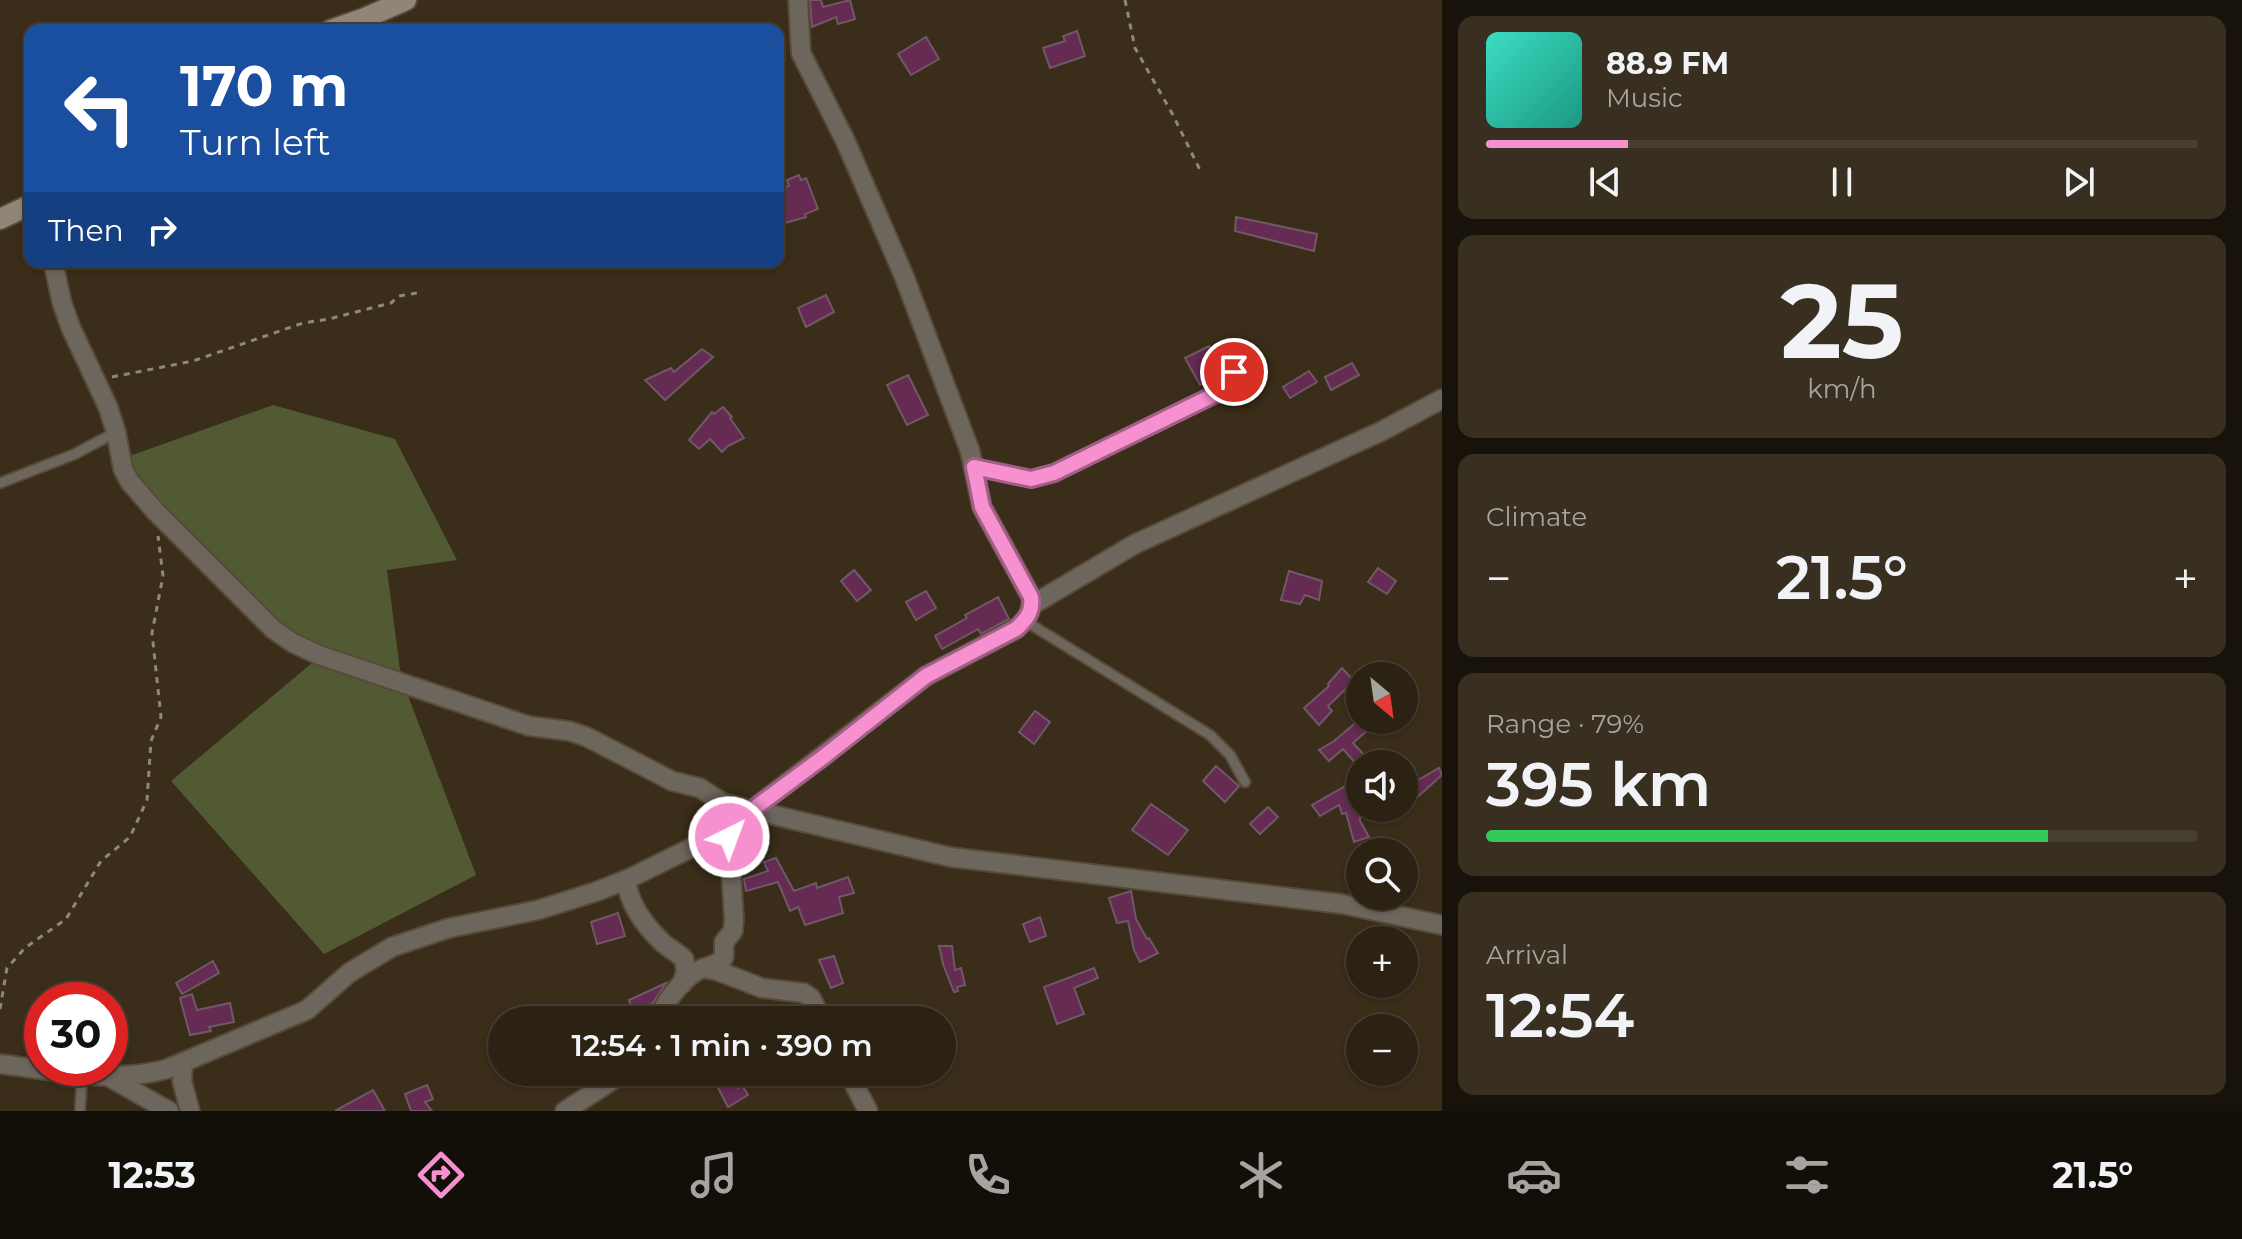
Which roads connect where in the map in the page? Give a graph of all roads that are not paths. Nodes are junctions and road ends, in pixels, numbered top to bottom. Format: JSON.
{"nodes":[{"id":1,"x":406,"y":0,"type":"edge"},
{"id":2,"x":798,"y":0,"type":"edge"},
{"id":3,"x":348,"y":24,"type":"edge"},
{"id":4,"x":24,"y":208,"type":"edge"},
{"id":5,"x":0,"y":219,"type":"edge"},
{"id":6,"x":54,"y":268,"type":"edge"},
{"id":7,"x":1232,"y":386,"type":"dead end"},
{"id":8,"x":1442,"y":399,"type":"edge"},
{"id":9,"x":116,"y":432,"type":"junction"},
{"id":10,"x":974,"y":467,"type":"junction"},
{"id":11,"x":0,"y":483,"type":"edge"},
{"id":12,"x":1029,"y":613,"type":"junction"},
{"id":13,"x":1245,"y":782,"type":"dead end"},
{"id":14,"x":752,"y":810,"type":"junction"},
{"id":15,"x":733,"y":824,"type":"junction"},
{"id":16,"x":626,"y":880,"type":"junction"},
{"id":17,"x":1442,"y":925,"type":"edge"},
{"id":18,"x":703,"y":968,"type":"junction"},
{"id":19,"x":682,"y":984,"type":"junction"},
{"id":20,"x":665,"y":1006,"type":"edge"},
{"id":21,"x":815,"y":1006,"type":"edge"},
{"id":22,"x":0,"y":1064,"type":"edge"},
{"id":23,"x":183,"y":1064,"type":"junction"},
{"id":24,"x":24,"y":1067,"type":"edge"},
{"id":25,"x":128,"y":1075,"type":"edge"},
{"id":26,"x":81,"y":1086,"type":"edge"},
{"id":27,"x":125,"y":1086,"type":"edge"},
{"id":28,"x":603,"y":1086,"type":"edge"},
{"id":29,"x":855,"y":1086,"type":"edge"},
{"id":30,"x":80,"y":1111,"type":"edge"},
{"id":31,"x":169,"y":1111,"type":"edge"},
{"id":32,"x":190,"y":1111,"type":"edge"},
{"id":33,"x":565,"y":1111,"type":"edge"},
{"id":34,"x":868,"y":1111,"type":"edge"}],
"edges":[{"from":1,"to":3,"type":"street"},
{"from":2,"to":10,"type":"street"},
{"from":4,"to":5,"type":"street"},
{"from":6,"to":9,"type":"street"},
{"from":7,"to":10,"type":"lane"},
{"from":8,"to":12,"type":"street"},
{"from":9,"to":11,"type":"lane"},
{"from":9,"to":14,"type":"street"},
{"from":10,"to":12,"type":"street"},
{"from":12,"to":13,"type":"lane"},
{"from":12,"to":14,"type":"street"},
{"from":14,"to":15,"type":"street"},
{"from":14,"to":17,"type":"street"},
{"from":15,"to":16,"type":"street"},
{"from":15,"to":18,"type":"street"},
{"from":16,"to":19,"type":"street"},
{"from":16,"to":23,"type":"street"},
{"from":18,"to":19,"type":"street"},
{"from":18,"to":21,"type":"street"},
{"from":19,"to":20,"type":"street"},
{"from":22,"to":24,"type":"street"},
{"from":23,"to":25,"type":"street"},
{"from":23,"to":32,"type":"street"},
{"from":26,"to":30,"type":"lane"},
{"from":27,"to":31,"type":"street"},
{"from":28,"to":33,"type":"street"},
{"from":29,"to":34,"type":"street"}]}
